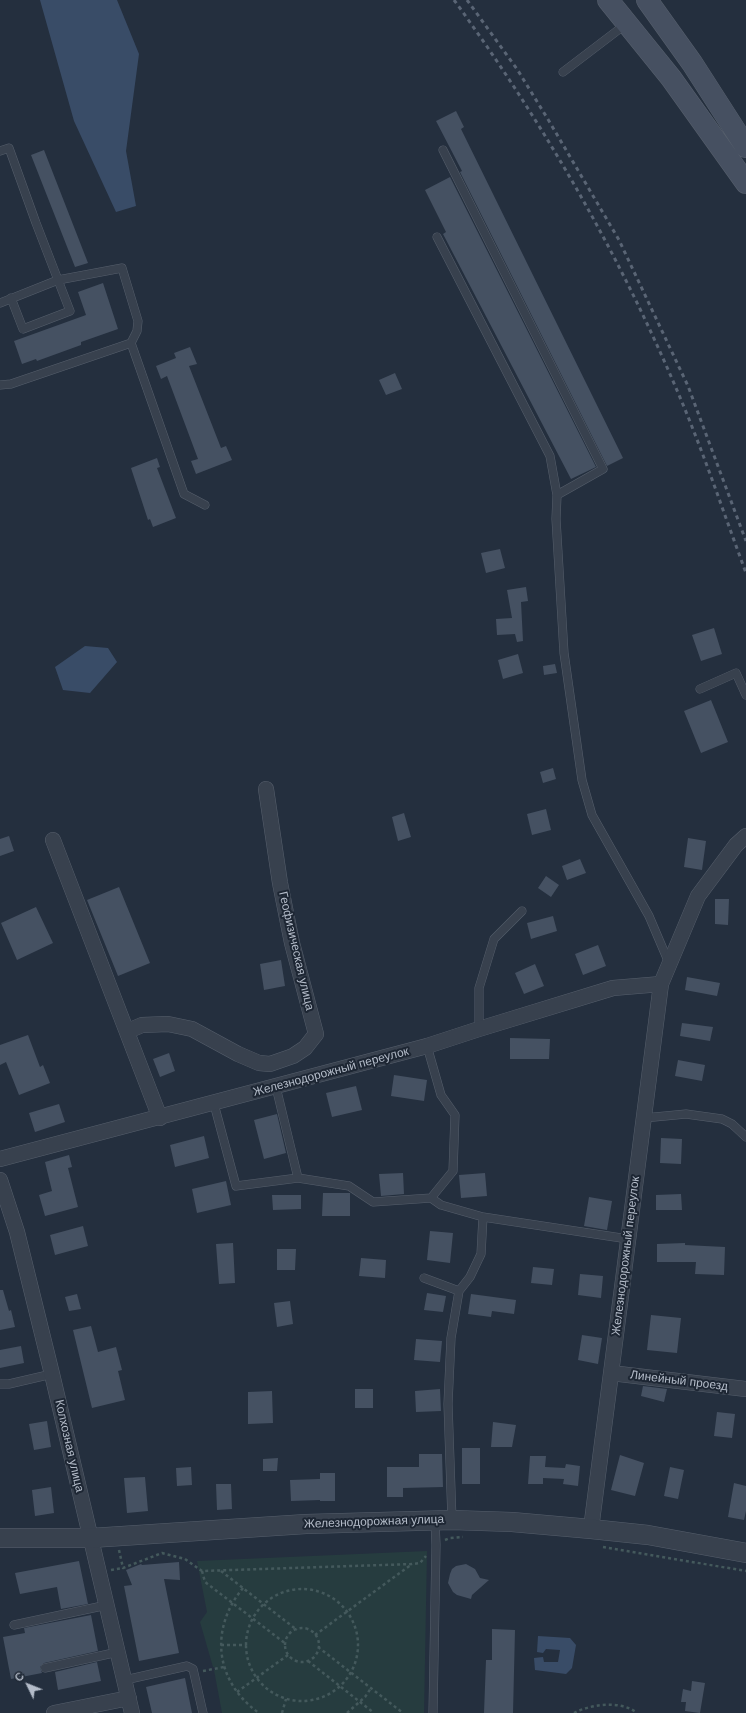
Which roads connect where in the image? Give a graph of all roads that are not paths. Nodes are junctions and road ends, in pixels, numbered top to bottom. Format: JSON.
{"nodes":[{"id":1,"x":608,"y":0,"type":"edge"},
{"id":2,"x":647,"y":0,"type":"edge"},
{"id":3,"x":627,"y":23,"type":"junction"},
{"id":4,"x":563,"y":72,"type":"dead end"},
{"id":5,"x":746,"y":147,"type":"edge"},
{"id":6,"x":443,"y":150,"type":"dead end"},
{"id":7,"x":0,"y":151,"type":"edge"},
{"id":8,"x":746,"y":183,"type":"edge"},
{"id":9,"x":436,"y":237,"type":"dead end"},
{"id":10,"x":58,"y":280,"type":"junction"},
{"id":11,"x":11,"y":298,"type":"junction"},
{"id":12,"x":0,"y":303,"type":"edge"},
{"id":13,"x":131,"y":343,"type":"junction"},
{"id":14,"x":0,"y":385,"type":"edge"},
{"id":15,"x":557,"y":495,"type":"junction"},
{"id":16,"x":205,"y":505,"type":"dead end"},
{"id":17,"x":700,"y":689,"type":"dead end"},
{"id":18,"x":746,"y":694,"type":"edge"},
{"id":19,"x":266,"y":789,"type":"dead end"},
{"id":20,"x":746,"y":836,"type":"edge"},
{"id":21,"x":53,"y":840,"type":"dead end"},
{"id":22,"x":522,"y":911,"type":"dead end"},
{"id":23,"x":670,"y":963,"type":"junction"},
{"id":24,"x":661,"y":984,"type":"junction"},
{"id":25,"x":479,"y":1029,"type":"junction"},
{"id":26,"x":128,"y":1031,"type":"junction"},
{"id":27,"x":427,"y":1046,"type":"junction"},
{"id":28,"x":270,"y":1064,"type":"junction"},
{"id":29,"x":276,"y":1087,"type":"junction"},
{"id":30,"x":214,"y":1104,"type":"junction"},
{"id":31,"x":160,"y":1118,"type":"junction"},
{"id":32,"x":644,"y":1118,"type":"junction"},
{"id":33,"x":746,"y":1137,"type":"edge"},
{"id":34,"x":0,"y":1159,"type":"edge"},
{"id":35,"x":298,"y":1178,"type":"junction"},
{"id":36,"x":0,"y":1180,"type":"edge"},
{"id":37,"x":431,"y":1198,"type":"junction"},
{"id":38,"x":483,"y":1217,"type":"junction"},
{"id":39,"x":628,"y":1239,"type":"junction"},
{"id":40,"x":424,"y":1278,"type":"dead end"},
{"id":41,"x":459,"y":1291,"type":"junction"},
{"id":42,"x":611,"y":1373,"type":"junction"},
{"id":43,"x":52,"y":1374,"type":"junction"},
{"id":44,"x":0,"y":1384,"type":"edge"},
{"id":45,"x":746,"y":1389,"type":"edge"},
{"id":46,"x":443,"y":1520,"type":"junction"},
{"id":47,"x":592,"y":1529,"type":"junction"},
{"id":48,"x":0,"y":1538,"type":"edge"},
{"id":49,"x":91,"y":1538,"type":"junction"},
{"id":50,"x":746,"y":1553,"type":"edge"},
{"id":51,"x":107,"y":1605,"type":"junction"},
{"id":52,"x":14,"y":1625,"type":"dead end"},
{"id":53,"x":118,"y":1652,"type":"junction"},
{"id":54,"x":45,"y":1668,"type":"dead end"},
{"id":55,"x":125,"y":1680,"type":"junction"},
{"id":56,"x":129,"y":1698,"type":"junction"},
{"id":57,"x":54,"y":1713,"type":"edge"},
{"id":58,"x":132,"y":1713,"type":"edge"},
{"id":59,"x":203,"y":1713,"type":"edge"},
{"id":60,"x":433,"y":1713,"type":"edge"}],
"edges":[{"from":1,"to":3,"type":"main road"},
{"from":2,"to":5,"type":"main road"},
{"from":3,"to":4,"type":"lane"},
{"from":3,"to":8,"type":"main road"},
{"from":6,"to":15,"type":"lane"},
{"from":7,"to":10,"type":"lane"},
{"from":9,"to":15,"type":"lane"},
{"from":10,"to":11,"type":"lane"},
{"from":10,"to":11,"type":"lane"},
{"from":10,"to":13,"type":"lane"},
{"from":11,"to":12,"type":"lane"},
{"from":13,"to":14,"type":"lane"},
{"from":13,"to":16,"type":"lane"},
{"from":15,"to":23,"type":"lane"},
{"from":17,"to":18,"type":"lane"},
{"from":19,"to":28,"type":"street","name":"Геофизическая улица"},
{"from":20,"to":23,"type":"street","name":"Железнодорожный переулок"},
{"from":21,"to":26,"type":"street"},
{"from":22,"to":25,"type":"lane"},
{"from":23,"to":24,"type":"street","name":"Железнодорожный переулок"},
{"from":24,"to":25,"type":"street","name":"Железнодорожный переулок"},
{"from":24,"to":32,"type":"street","name":"Железнодорожный переулок"},
{"from":25,"to":27,"type":"street","name":"Железнодорожный переулок"},
{"from":26,"to":28,"type":"street"},
{"from":26,"to":31,"type":"street"},
{"from":27,"to":29,"type":"street","name":"Железнодорожный переулок"},
{"from":27,"to":37,"type":"lane"},
{"from":28,"to":29,"type":"street"},
{"from":29,"to":30,"type":"street","name":"Железнодорожный переулок"},
{"from":29,"to":35,"type":"lane"},
{"from":30,"to":31,"type":"street","name":"Железнодорожный переулок"},
{"from":30,"to":35,"type":"lane"},
{"from":31,"to":34,"type":"street","name":"Железнодорожный переулок"},
{"from":32,"to":33,"type":"lane"},
{"from":32,"to":39,"type":"street","name":"Железнодорожный переулок"},
{"from":35,"to":37,"type":"lane"},
{"from":36,"to":43,"type":"street","name":"Колхозная улица"},
{"from":37,"to":38,"type":"lane"},
{"from":38,"to":39,"type":"lane"},
{"from":38,"to":41,"type":"lane"},
{"from":39,"to":42,"type":"street","name":"Железнодорожный переулок"},
{"from":40,"to":41,"type":"lane"},
{"from":41,"to":46,"type":"lane"},
{"from":42,"to":45,"type":"street","name":"Линейный проезд"},
{"from":42,"to":47,"type":"street","name":"Железнодорожный переулок"},
{"from":43,"to":44,"type":"lane"},
{"from":43,"to":49,"type":"street","name":"Колхозная улица"},
{"from":46,"to":47,"type":"street","name":"Железнодорожная улица"},
{"from":46,"to":49,"type":"street","name":"Железнодорожная улица"},
{"from":46,"to":60,"type":"lane"},
{"from":47,"to":50,"type":"street","name":"Железнодорожная улица"},
{"from":48,"to":49,"type":"street","name":"Железнодорожная улица"},
{"from":49,"to":51,"type":"street","name":"Колхозная улица"},
{"from":51,"to":52,"type":"lane"},
{"from":51,"to":53,"type":"street","name":"Колхозная улица"},
{"from":53,"to":54,"type":"lane"},
{"from":53,"to":55,"type":"street","name":"Колхозная улица"},
{"from":55,"to":56,"type":"street","name":"Колхозная улица"},
{"from":55,"to":59,"type":"lane"},
{"from":56,"to":57,"type":"street"},
{"from":56,"to":58,"type":"street","name":"Колхозная улица"}]}
